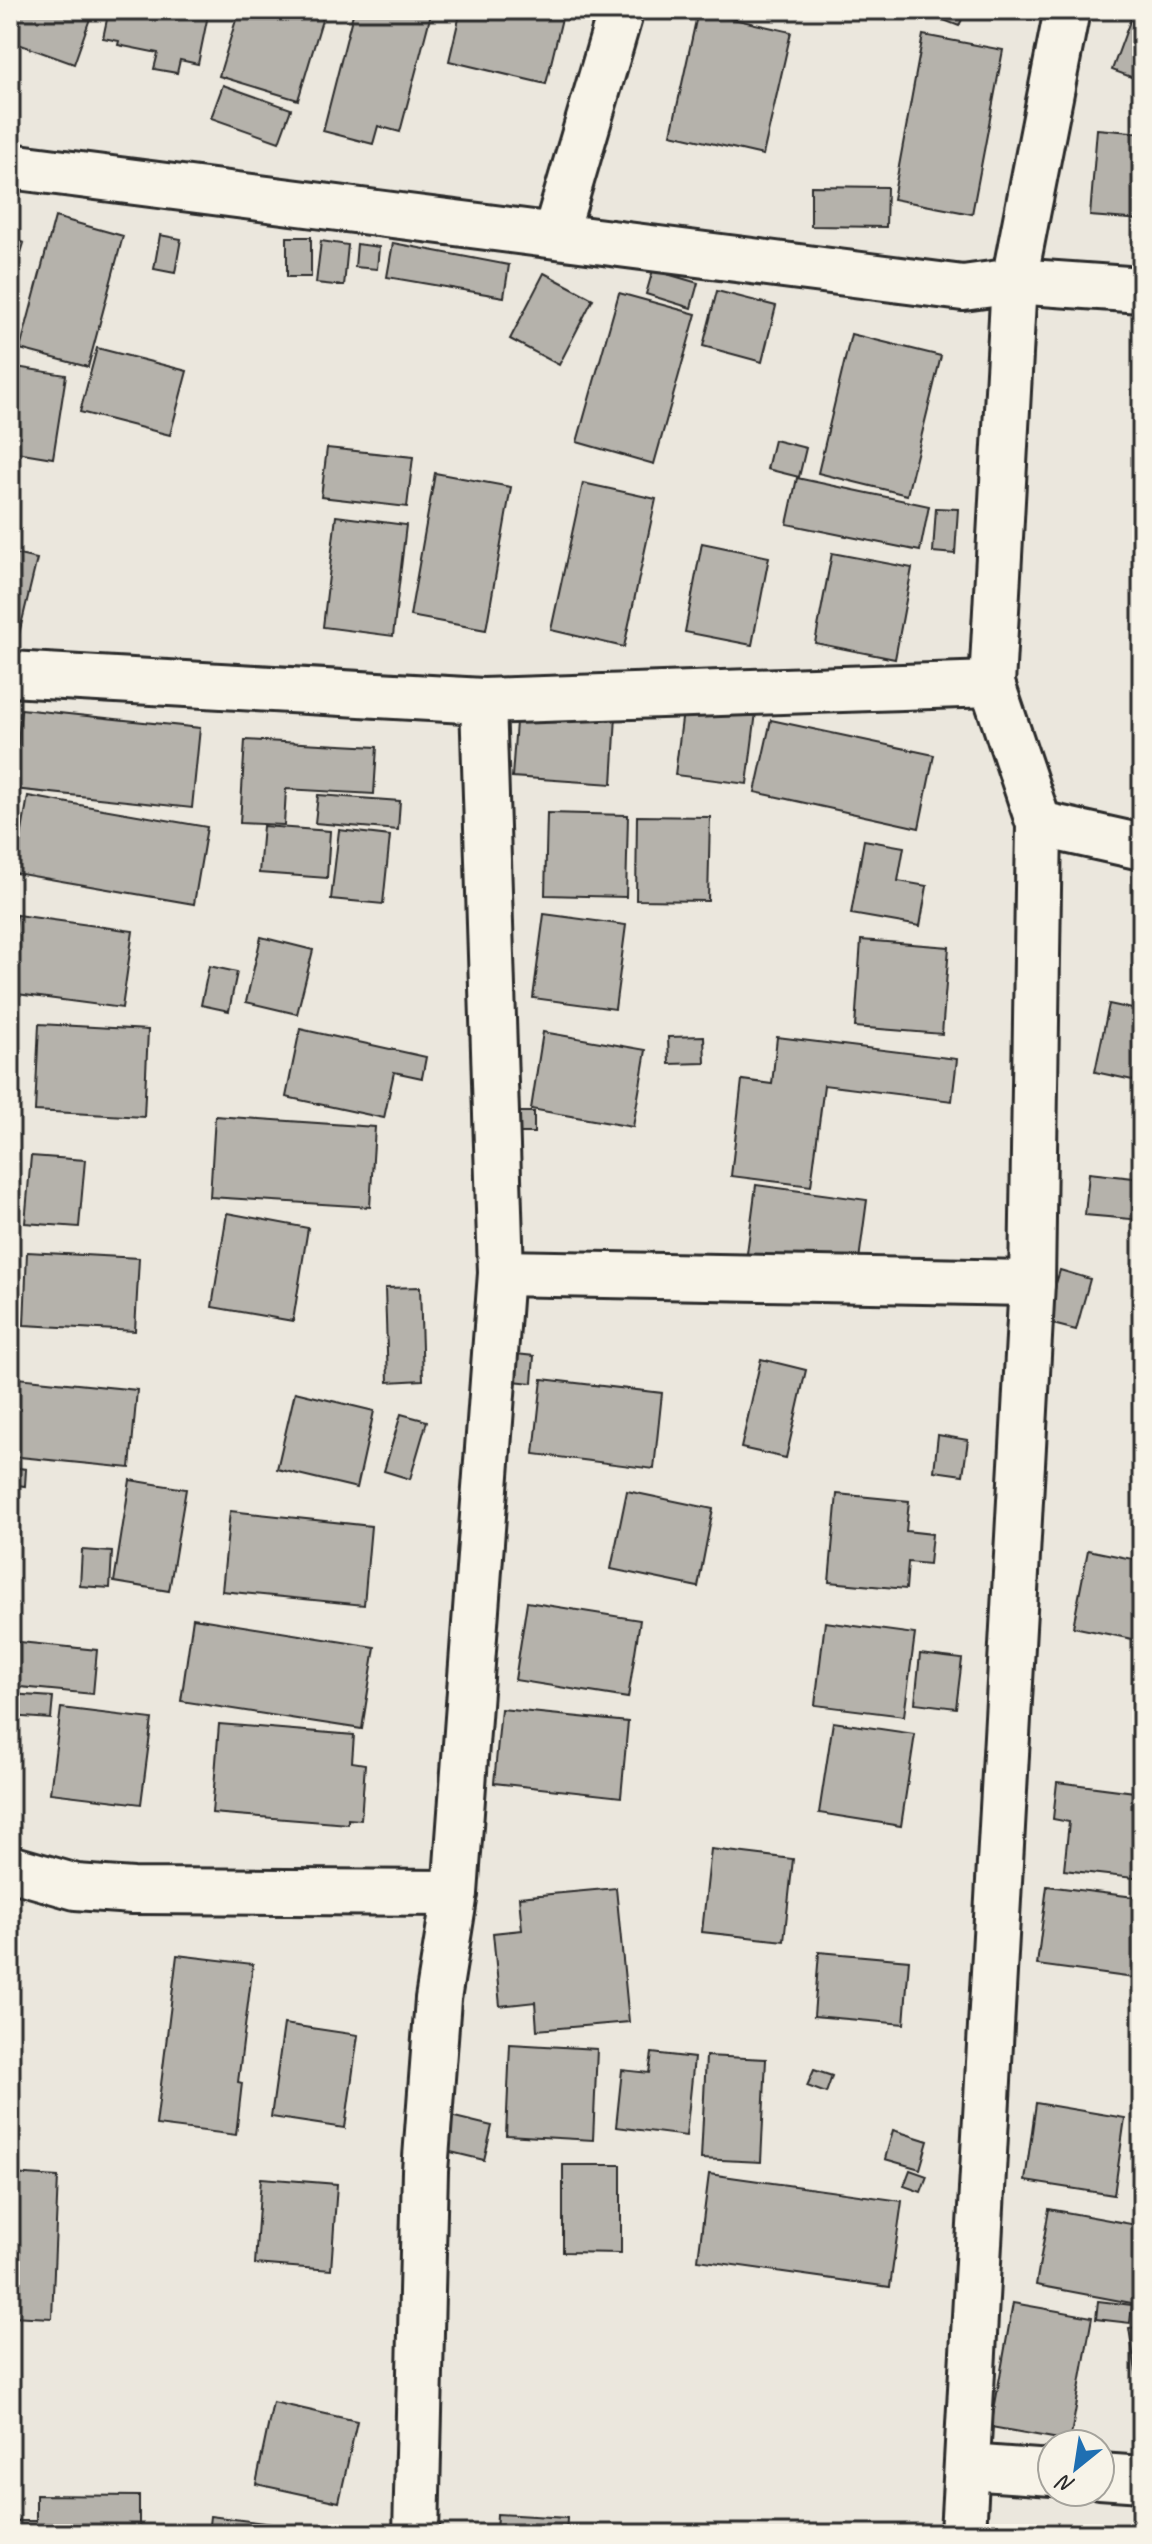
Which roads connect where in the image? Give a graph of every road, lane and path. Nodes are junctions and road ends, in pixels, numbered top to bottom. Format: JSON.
{"nodes":[{"id":1,"x":621,"y":10,"type":"edge"},
{"id":2,"x":1067,"y":10,"type":"edge"},
{"id":3,"x":10,"y":166,"type":"edge"},
{"id":4,"x":555,"y":235,"type":"junction"},
{"id":5,"x":1014,"y":281,"type":"junction"},
{"id":6,"x":1142,"y":290,"type":"edge"},
{"id":7,"x":10,"y":674,"type":"edge"},
{"id":8,"x":992,"y":684,"type":"junction"},
{"id":9,"x":483,"y":701,"type":"junction"},
{"id":10,"x":1039,"y":824,"type":"junction"},
{"id":11,"x":1142,"y":847,"type":"edge"},
{"id":12,"x":501,"y":1273,"type":"junction"},
{"id":13,"x":1032,"y":1283,"type":"junction"},
{"id":14,"x":10,"y":1868,"type":"edge"},
{"id":15,"x":455,"y":1893,"type":"junction"},
{"id":16,"x":968,"y":2467,"type":"junction"},
{"id":17,"x":1036,"y":2472,"type":"edge"},
{"id":18,"x":1116,"y":2477,"type":"edge"},
{"id":19,"x":1142,"y":2479,"type":"edge"},
{"id":20,"x":416,"y":2534,"type":"edge"},
{"id":21,"x":963,"y":2534,"type":"edge"}],
"edges":[{"from":1,"to":4,"type":"street"},
{"from":2,"to":5,"type":"street"},
{"from":3,"to":4,"type":"street"},
{"from":4,"to":5,"type":"street"},
{"from":5,"to":6,"type":"street"},
{"from":5,"to":8,"type":"street"},
{"from":7,"to":9,"type":"street"},
{"from":8,"to":9,"type":"street"},
{"from":8,"to":10,"type":"street"},
{"from":9,"to":12,"type":"street"},
{"from":10,"to":11,"type":"street"},
{"from":10,"to":13,"type":"street"},
{"from":12,"to":13,"type":"street"},
{"from":12,"to":15,"type":"street"},
{"from":13,"to":16,"type":"street"},
{"from":14,"to":15,"type":"street"},
{"from":15,"to":20,"type":"street"},
{"from":16,"to":17,"type":"street"},
{"from":16,"to":21,"type":"street"},
{"from":18,"to":19,"type":"street"}]}
